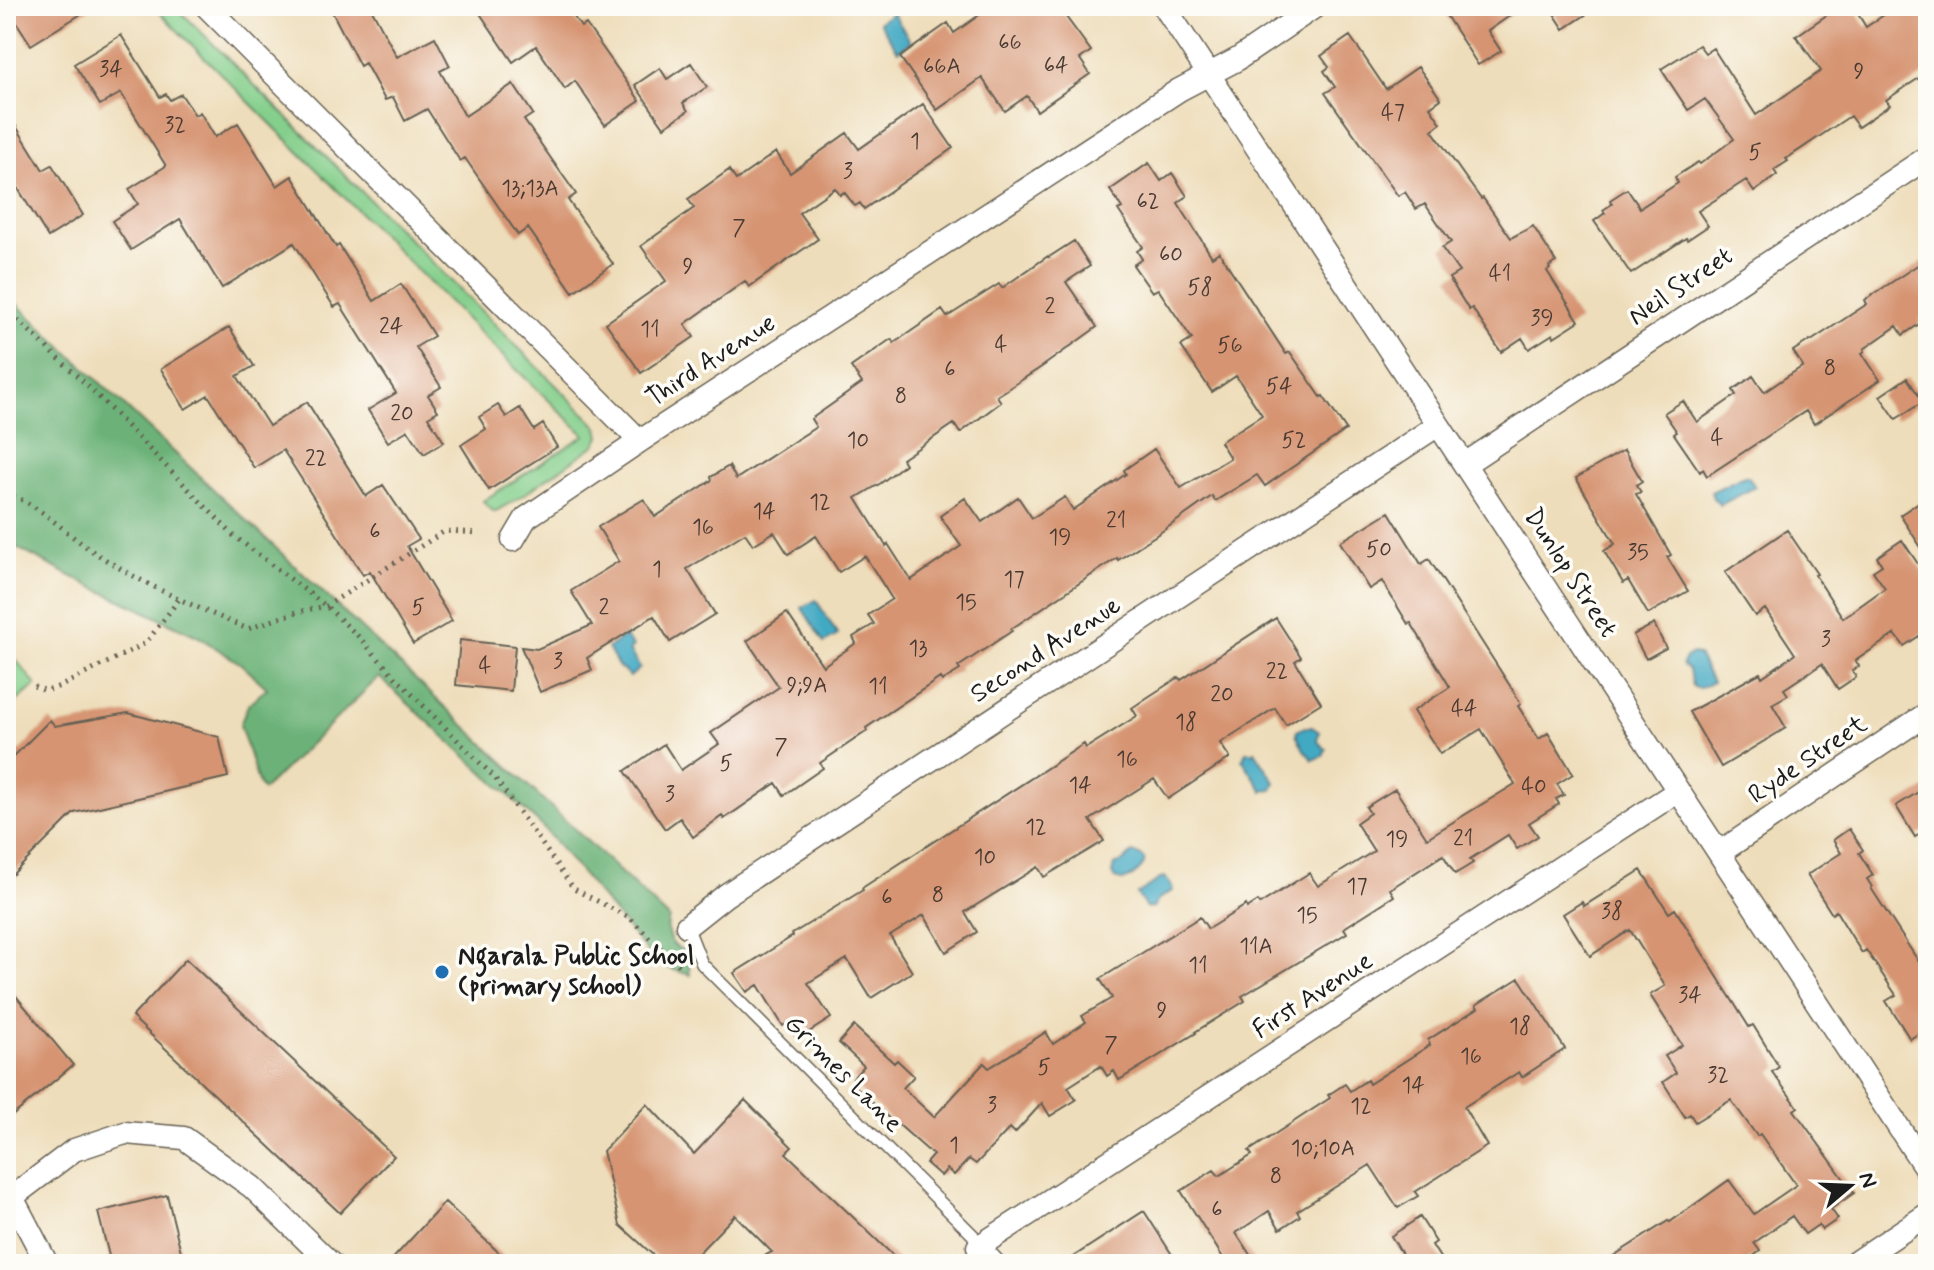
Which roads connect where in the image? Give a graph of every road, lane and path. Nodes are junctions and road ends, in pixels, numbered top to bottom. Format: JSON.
{"nodes":[{"id":1,"x":206,"y":6,"type":"edge"},
{"id":2,"x":1164,"y":6,"type":"edge"},
{"id":3,"x":1316,"y":6,"type":"edge"},
{"id":4,"x":1209,"y":74,"type":"junction"},
{"id":5,"x":1928,"y":157,"type":"edge"},
{"id":6,"x":6,"y":309,"type":"edge"},
{"id":7,"x":1438,"y":425,"type":"junction"},
{"id":8,"x":640,"y":441,"type":"junction"},
{"id":9,"x":1465,"y":464,"type":"junction"},
{"id":10,"x":6,"y":493,"type":"edge"},
{"id":11,"x":480,"y":533,"type":"dead end"},
{"id":12,"x":513,"y":540,"type":"dead end"},
{"id":13,"x":180,"y":598,"type":"junction"},
{"id":14,"x":326,"y":606,"type":"junction"},
{"id":15,"x":34,"y":686,"type":"dead end"},
{"id":16,"x":1928,"y":713,"type":"edge"},
{"id":17,"x":1678,"y":791,"type":"junction"},
{"id":18,"x":1719,"y":853,"type":"junction"},
{"id":19,"x":687,"y":926,"type":"joint"},
{"id":20,"x":690,"y":975,"type":"dead end"},
{"id":21,"x":1928,"y":1172,"type":"edge"},
{"id":22,"x":1928,"y":1214,"type":"edge"},
{"id":23,"x":986,"y":1256,"type":"edge"},
{"id":24,"x":47,"y":1264,"type":"edge"},
{"id":25,"x":331,"y":1264,"type":"edge"},
{"id":26,"x":1853,"y":1264,"type":"edge"}],
"edges":[{"from":1,"to":8,"type":"street","name":"Third Avenue"},
{"from":2,"to":4,"type":"street","name":"Dunlop Street"},
{"from":3,"to":4,"type":"street","name":"Third Avenue"},
{"from":4,"to":7,"type":"street","name":"Dunlop Street"},
{"from":4,"to":8,"type":"street","name":"Third Avenue"},
{"from":5,"to":9,"type":"street","name":"Neil Street"},
{"from":6,"to":14,"type":"path"},
{"from":7,"to":9,"type":"street","name":"Dunlop Street"},
{"from":7,"to":19,"type":"street","name":"Second Avenue"},
{"from":8,"to":12,"type":"street"},
{"from":9,"to":17,"type":"street","name":"Dunlop Street"},
{"from":10,"to":13,"type":"path"},
{"from":11,"to":14,"type":"path"},
{"from":13,"to":14,"type":"path"},
{"from":13,"to":15,"type":"path"},
{"from":14,"to":20,"type":"path"},
{"from":16,"to":18,"type":"street","name":"Ryde Street"},
{"from":17,"to":18,"type":"street","name":"Dunlop Street"},
{"from":17,"to":23,"type":"street","name":"First Avenue"},
{"from":18,"to":21,"type":"street","name":"Dunlop Street"},
{"from":19,"to":23,"type":"lane","name":"Grimes Lane"},
{"from":22,"to":26,"type":"street"},
{"from":24,"to":25,"type":"street"}]}
